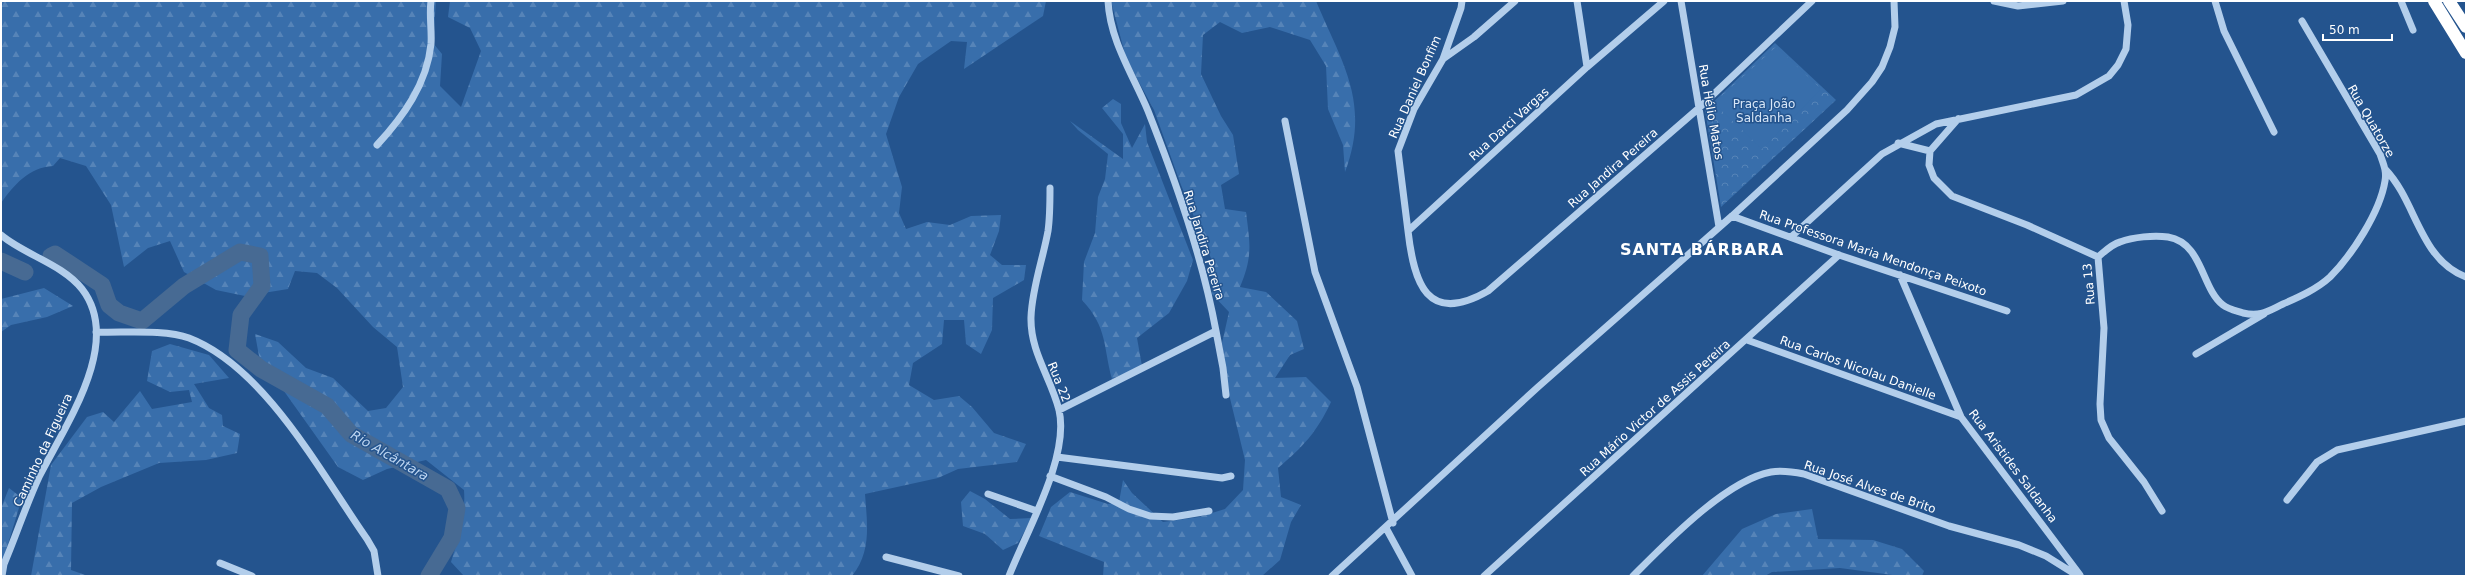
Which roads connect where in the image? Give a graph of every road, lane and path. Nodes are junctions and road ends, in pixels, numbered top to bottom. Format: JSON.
{"nodes":[{"id":1,"x":431,"y":1,"type":"edge"},
{"id":2,"x":1108,"y":1,"type":"edge"},
{"id":3,"x":1462,"y":1,"type":"edge"},
{"id":4,"x":1515,"y":1,"type":"edge"},
{"id":5,"x":1577,"y":1,"type":"edge"},
{"id":6,"x":1664,"y":1,"type":"edge"},
{"id":7,"x":1681,"y":1,"type":"edge"},
{"id":8,"x":1812,"y":1,"type":"edge"},
{"id":9,"x":1894,"y":1,"type":"edge"},
{"id":10,"x":1994,"y":1,"type":"edge"},
{"id":11,"x":2063,"y":1,"type":"edge"},
{"id":12,"x":2124,"y":1,"type":"edge"},
{"id":13,"x":2215,"y":1,"type":"edge"},
{"id":14,"x":2401,"y":1,"type":"edge"},
{"id":15,"x":2434,"y":1,"type":"edge"},
{"id":16,"x":2449,"y":1,"type":"edge"},
{"id":17,"x":2302,"y":21,"type":"dead end"},
{"id":18,"x":2466,"y":27,"type":"edge"},
{"id":19,"x":2413,"y":30,"type":"dead end"},
{"id":20,"x":2466,"y":53,"type":"edge"},
{"id":21,"x":1443,"y":59,"type":"junction"},
{"id":22,"x":1587,"y":67,"type":"junction"},
{"id":23,"x":1699,"y":108,"type":"junction"},
{"id":24,"x":1958,"y":118,"type":"junction"},
{"id":25,"x":1286,"y":120,"type":"dead end"},
{"id":26,"x":2274,"y":132,"type":"dead end"},
{"id":27,"x":1898,"y":143,"type":"junction"},
{"id":28,"x":377,"y":145,"type":"dead end"},
{"id":29,"x":1930,"y":151,"type":"junction"},
{"id":30,"x":2385,"y":169,"type":"junction"},
{"id":31,"x":1050,"y":188,"type":"dead end"},
{"id":32,"x":1732,"y":216,"type":"junction"},
{"id":33,"x":1719,"y":227,"type":"junction"},
{"id":34,"x":1408,"y":230,"type":"junction"},
{"id":35,"x":1,"y":236,"type":"edge"},
{"id":36,"x":1791,"y":238,"type":"junction"},
{"id":37,"x":1839,"y":255,"type":"junction"},
{"id":38,"x":2098,"y":257,"type":"junction"},
{"id":39,"x":1900,"y":275,"type":"junction"},
{"id":40,"x":2466,"y":277,"type":"edge"},
{"id":41,"x":2007,"y":311,"type":"dead end"},
{"id":42,"x":2264,"y":314,"type":"junction"},
{"id":43,"x":96,"y":332,"type":"junction"},
{"id":44,"x":1216,"y":332,"type":"junction"},
{"id":45,"x":1747,"y":340,"type":"junction"},
{"id":46,"x":2196,"y":354,"type":"dead end"},
{"id":47,"x":1226,"y":395,"type":"dead end"},
{"id":48,"x":1059,"y":410,"type":"junction"},
{"id":49,"x":1961,"y":416,"type":"junction"},
{"id":50,"x":2466,"y":421,"type":"edge"},
{"id":51,"x":1057,"y":457,"type":"junction"},
{"id":52,"x":1050,"y":476,"type":"junction"},
{"id":53,"x":1231,"y":476,"type":"dead end"},
{"id":54,"x":988,"y":494,"type":"dead end"},
{"id":55,"x":2287,"y":500,"type":"dead end"},
{"id":56,"x":1036,"y":511,"type":"junction"},
{"id":57,"x":1209,"y":511,"type":"dead end"},
{"id":58,"x":2162,"y":511,"type":"dead end"},
{"id":59,"x":1393,"y":523,"type":"junction"},
{"id":60,"x":1386,"y":528,"type":"junction"},
{"id":61,"x":886,"y":557,"type":"dead end"},
{"id":62,"x":220,"y":563,"type":"dead end"},
{"id":63,"x":2,"y":576,"type":"edge"},
{"id":64,"x":252,"y":576,"type":"edge"},
{"id":65,"x":378,"y":576,"type":"edge"},
{"id":66,"x":959,"y":576,"type":"edge"},
{"id":67,"x":1009,"y":576,"type":"edge"},
{"id":68,"x":1332,"y":576,"type":"edge"},
{"id":69,"x":1412,"y":576,"type":"edge"},
{"id":70,"x":1484,"y":576,"type":"edge"},
{"id":71,"x":1633,"y":576,"type":"edge"},
{"id":72,"x":2080,"y":576,"type":"edge"}],
"edges":[{"from":1,"to":28,"type":"street"},
{"from":2,"to":44,"type":"street","name":"Rua Jandira Pereira"},
{"from":3,"to":21,"type":"street","name":"Rua Daniel Bonfim"},
{"from":4,"to":21,"type":"street"},
{"from":5,"to":22,"type":"street"},
{"from":6,"to":22,"type":"street","name":"Rua Darci Vargas"},
{"from":7,"to":23,"type":"street","name":"Rua Hélio Matos"},
{"from":8,"to":23,"type":"street","name":"Rua Jandira Pereira"},
{"from":9,"to":32,"type":"street"},
{"from":10,"to":11,"type":"street"},
{"from":12,"to":24,"type":"street"},
{"from":13,"to":26,"type":"street"},
{"from":14,"to":19,"type":"street"},
{"from":15,"to":20,"type":"highway"},
{"from":16,"to":18,"type":"highway"},
{"from":17,"to":30,"type":"street","name":"Rua Quatorze"},
{"from":21,"to":34,"type":"street","name":"Rua Daniel Bonfim"},
{"from":22,"to":34,"type":"street","name":"Rua Darci Vargas"},
{"from":23,"to":33,"type":"street","name":"Rua Hélio Matos"},
{"from":23,"to":34,"type":"street","name":"Rua Jandira Pereira"},
{"from":24,"to":27,"type":"street"},
{"from":24,"to":29,"type":"street"},
{"from":25,"to":59,"type":"street"},
{"from":27,"to":29,"type":"street"},
{"from":27,"to":36,"type":"street"},
{"from":29,"to":38,"type":"street","name":"Rua 13"},
{"from":30,"to":40,"type":"street"},
{"from":30,"to":42,"type":"street","name":"Rua Quatorze"},
{"from":31,"to":48,"type":"street","name":"Rua 22"},
{"from":32,"to":33,"type":"street"},
{"from":32,"to":36,"type":"street","name":"Rua Professora Maria Mendonça Peixoto"},
{"from":33,"to":59,"type":"street"},
{"from":35,"to":43,"type":"street","name":"Caminho da Figueira"},
{"from":36,"to":37,"type":"street","name":"Rua Professora Maria Mendonça Peixoto"},
{"from":37,"to":39,"type":"street","name":"Rua Professora Maria Mendonça Peixoto"},
{"from":37,"to":45,"type":"street","name":"Rua Mário Victor de Assis Pereira"},
{"from":38,"to":42,"type":"street","name":"Rua Quatorze"},
{"from":38,"to":58,"type":"street","name":"Rua 13"},
{"from":39,"to":41,"type":"street","name":"Rua Professora Maria Mendonça Peixoto"},
{"from":39,"to":49,"type":"street","name":"Rua Aristides Saldanha"},
{"from":42,"to":46,"type":"street"},
{"from":43,"to":63,"type":"street","name":"Caminho da Figueira"},
{"from":43,"to":65,"type":"street"},
{"from":44,"to":47,"type":"street","name":"Rua Jandira Pereira"},
{"from":44,"to":48,"type":"street"},
{"from":45,"to":49,"type":"street","name":"Rua Carlos Nicolau Danielle"},
{"from":45,"to":70,"type":"street","name":"Rua Mário Victor de Assis Pereira"},
{"from":48,"to":51,"type":"street","name":"Rua 22"},
{"from":49,"to":72,"type":"street","name":"Rua Aristides Saldanha"},
{"from":50,"to":55,"type":"street"},
{"from":51,"to":52,"type":"street","name":"Rua 22"},
{"from":51,"to":53,"type":"street"},
{"from":52,"to":56,"type":"street","name":"Rua 22"},
{"from":52,"to":57,"type":"street"},
{"from":54,"to":56,"type":"street"},
{"from":56,"to":67,"type":"street","name":"Rua 22"},
{"from":59,"to":60,"type":"street"},
{"from":60,"to":68,"type":"street"},
{"from":60,"to":69,"type":"street"},
{"from":61,"to":66,"type":"street"},
{"from":62,"to":64,"type":"street"},
{"from":71,"to":72,"type":"street","name":"Rua José Alves de Brito"}]}
